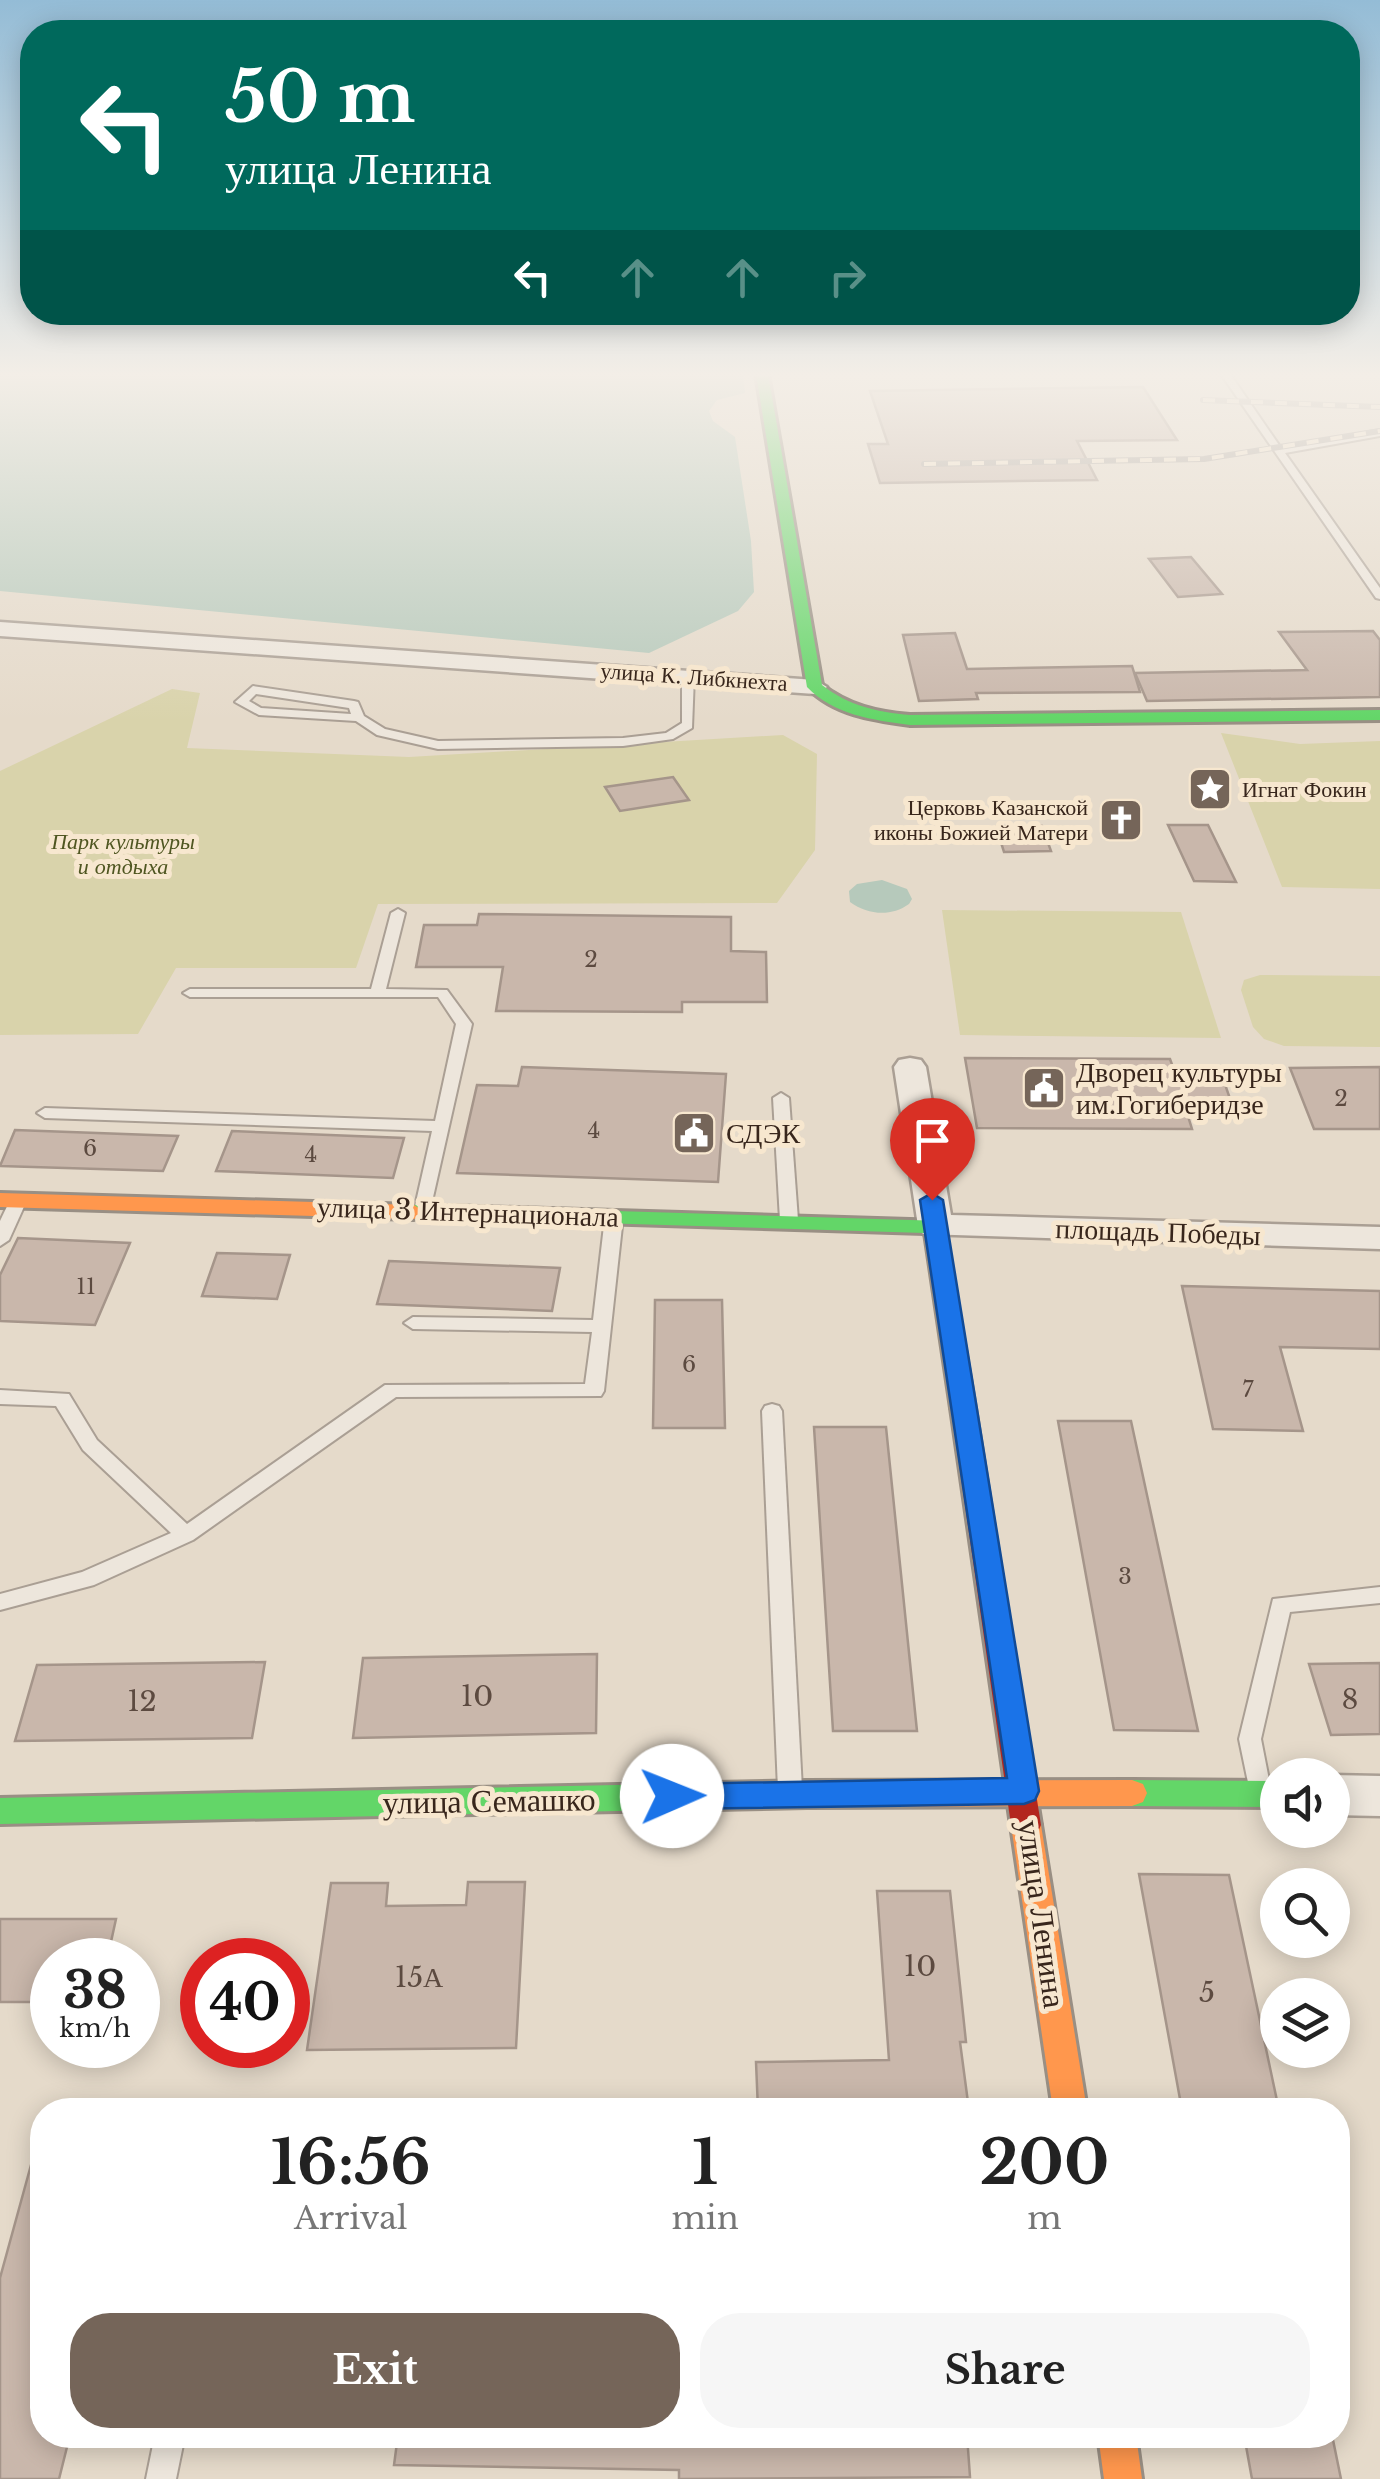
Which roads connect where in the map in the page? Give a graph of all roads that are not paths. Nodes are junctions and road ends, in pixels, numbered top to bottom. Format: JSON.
{"nodes":[{"id":1,"x":782,"y":490,"type":"edge"},
{"id":2,"x":1306,"y":490,"type":"edge"},
{"id":3,"x":1380,"y":596,"type":"edge"},
{"id":4,"x":0,"y":629,"type":"edge"},
{"id":5,"x":688,"y":676,"type":"junction"},
{"id":6,"x":814,"y":687,"type":"junction"},
{"id":7,"x":1380,"y":714,"type":"edge"},
{"id":8,"x":359,"y":718,"type":"junction"},
{"id":9,"x":398,"y":913,"type":"dead end"},
{"id":10,"x":190,"y":992,"type":"dead end"},
{"id":11,"x":376,"y":993,"type":"junction"},
{"id":12,"x":910,"y":1066,"type":"dead end"},
{"id":13,"x":780,"y":1098,"type":"dead end"},
{"id":14,"x":45,"y":1113,"type":"dead end"},
{"id":15,"x":442,"y":1126,"type":"junction"},
{"id":16,"x":9,"y":1200,"type":"edge"},
{"id":17,"x":422,"y":1211,"type":"junction"},
{"id":18,"x":614,"y":1217,"type":"junction"},
{"id":19,"x":789,"y":1220,"type":"junction"},
{"id":20,"x":936,"y":1226,"type":"junction"},
{"id":21,"x":1380,"y":1238,"type":"edge"},
{"id":22,"x":0,"y":1240,"type":"edge"},
{"id":23,"x":414,"y":1323,"type":"dead end"},
{"id":24,"x":601,"y":1326,"type":"junction"},
{"id":25,"x":0,"y":1397,"type":"edge"},
{"id":26,"x":772,"y":1411,"type":"dead end"},
{"id":27,"x":186,"y":1535,"type":"junction"},
{"id":28,"x":1380,"y":1595,"type":"edge"},
{"id":29,"x":0,"y":1602,"type":"edge"},
{"id":30,"x":1260,"y":1768,"type":"edge"},
{"id":31,"x":1024,"y":1791,"type":"junction"},
{"id":32,"x":790,"y":1794,"type":"junction"},
{"id":33,"x":1260,"y":1794,"type":"edge"},
{"id":34,"x":1350,"y":1795,"type":"edge"},
{"id":35,"x":1380,"y":1796,"type":"edge"},
{"id":36,"x":0,"y":1811,"type":"edge"},
{"id":37,"x":1068,"y":2098,"type":"edge"},
{"id":38,"x":168,"y":2448,"type":"edge"},
{"id":39,"x":1118,"y":2448,"type":"edge"},
{"id":40,"x":162,"y":2479,"type":"edge"},
{"id":41,"x":1123,"y":2479,"type":"edge"}],
"edges":[{"from":1,"to":6,"type":"street"},
{"from":2,"to":3,"type":"lane"},
{"from":4,"to":5,"type":"street","name":"улица К. Либкнехта"},
{"from":5,"to":6,"type":"street","name":"улица К. Либкнехта"},
{"from":5,"to":8,"type":"lane"},
{"from":6,"to":7,"type":"street","name":"улица К. Либкнехта"},
{"from":8,"to":8,"type":"lane"},
{"from":9,"to":11,"type":"lane"},
{"from":10,"to":11,"type":"lane"},
{"from":11,"to":15,"type":"lane"},
{"from":12,"to":20,"type":"street","name":"улица Ленина"},
{"from":13,"to":19,"type":"lane"},
{"from":14,"to":15,"type":"lane"},
{"from":15,"to":17,"type":"lane"},
{"from":16,"to":17,"type":"street","name":"улица 3 Интернационала"},
{"from":16,"to":22,"type":"lane"},
{"from":17,"to":18,"type":"street","name":"улица 3 Интернационала"},
{"from":18,"to":19,"type":"street","name":"улица 3 Интернационала"},
{"from":18,"to":24,"type":"lane"},
{"from":19,"to":20,"type":"street","name":"улица 3 Интернационала"},
{"from":20,"to":21,"type":"street","name":"площадь Победы"},
{"from":20,"to":31,"type":"street","name":"улица Ленина"},
{"from":23,"to":24,"type":"lane"},
{"from":24,"to":27,"type":"lane"},
{"from":25,"to":27,"type":"lane"},
{"from":26,"to":32,"type":"lane"},
{"from":27,"to":29,"type":"lane"},
{"from":28,"to":30,"type":"lane"},
{"from":31,"to":32,"type":"street","name":"улица Семашко"},
{"from":31,"to":33,"type":"street","name":"улица Семашко"},
{"from":31,"to":37,"type":"street","name":"улица Ленина"},
{"from":32,"to":36,"type":"street","name":"улица Семашко"},
{"from":34,"to":35,"type":"street"},
{"from":38,"to":40,"type":"lane"},
{"from":39,"to":41,"type":"street"}]}
